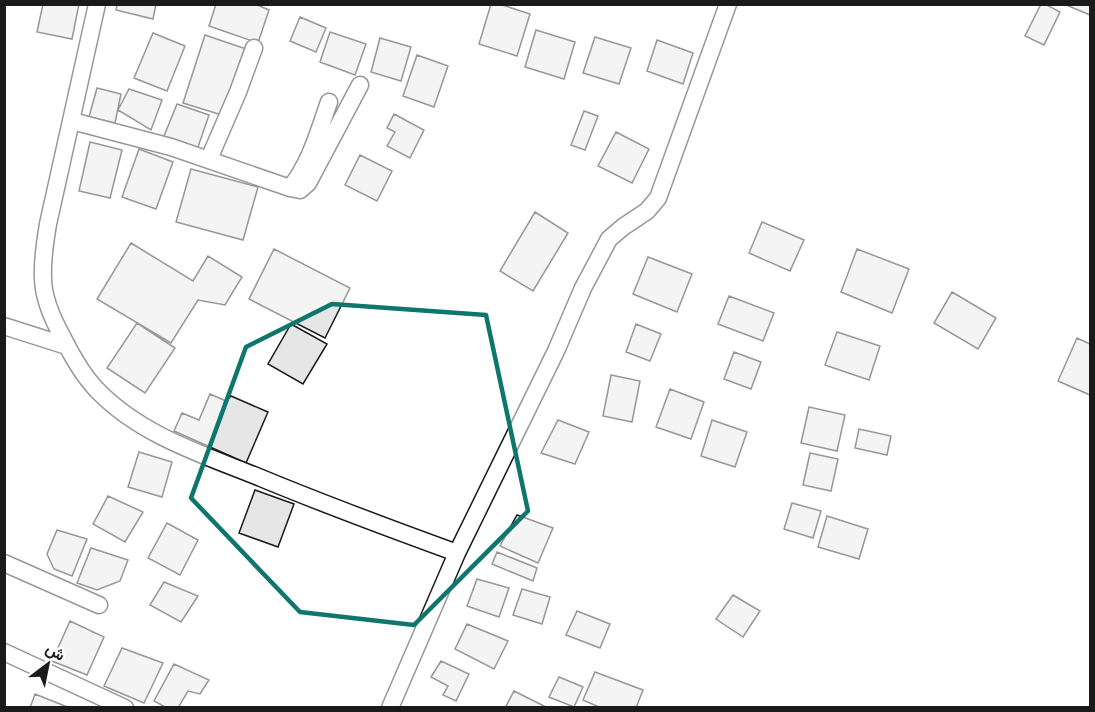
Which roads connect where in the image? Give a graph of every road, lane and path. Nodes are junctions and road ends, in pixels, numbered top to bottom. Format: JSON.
{"nodes":[{"id":1,"x":97,"y":4,"type":"edge"},
{"id":2,"x":728,"y":4,"type":"edge"},
{"id":3,"x":254,"y":48,"type":"dead end"},
{"id":4,"x":360,"y":85,"type":"dead end"},
{"id":5,"x":329,"y":102,"type":"dead end"},
{"id":6,"x":72,"y":121,"type":"junction"},
{"id":7,"x":209,"y":159,"type":"junction"},
{"id":8,"x":290,"y":188,"type":"junction"},
{"id":9,"x":4,"y":326,"type":"edge"},
{"id":10,"x":67,"y":345,"type":"junction"},
{"id":11,"x":457,"y":553,"type":"junction"},
{"id":12,"x":4,"y":563,"type":"edge"},
{"id":13,"x":99,"y":605,"type":"dead end"},
{"id":14,"x":4,"y":652,"type":"edge"},
{"id":15,"x":125,"y":708,"type":"edge"},
{"id":16,"x":390,"y":708,"type":"edge"}],
"edges":[{"from":1,"to":6,"type":"street"},
{"from":2,"to":11,"type":"street"},
{"from":3,"to":7,"type":"street"},
{"from":4,"to":8,"type":"street"},
{"from":5,"to":8,"type":"street"},
{"from":6,"to":7,"type":"street"},
{"from":6,"to":10,"type":"street"},
{"from":7,"to":8,"type":"street"},
{"from":9,"to":10,"type":"street"},
{"from":10,"to":11,"type":"street"},
{"from":11,"to":16,"type":"street"},
{"from":12,"to":13,"type":"street"},
{"from":14,"to":15,"type":"street"}]}
